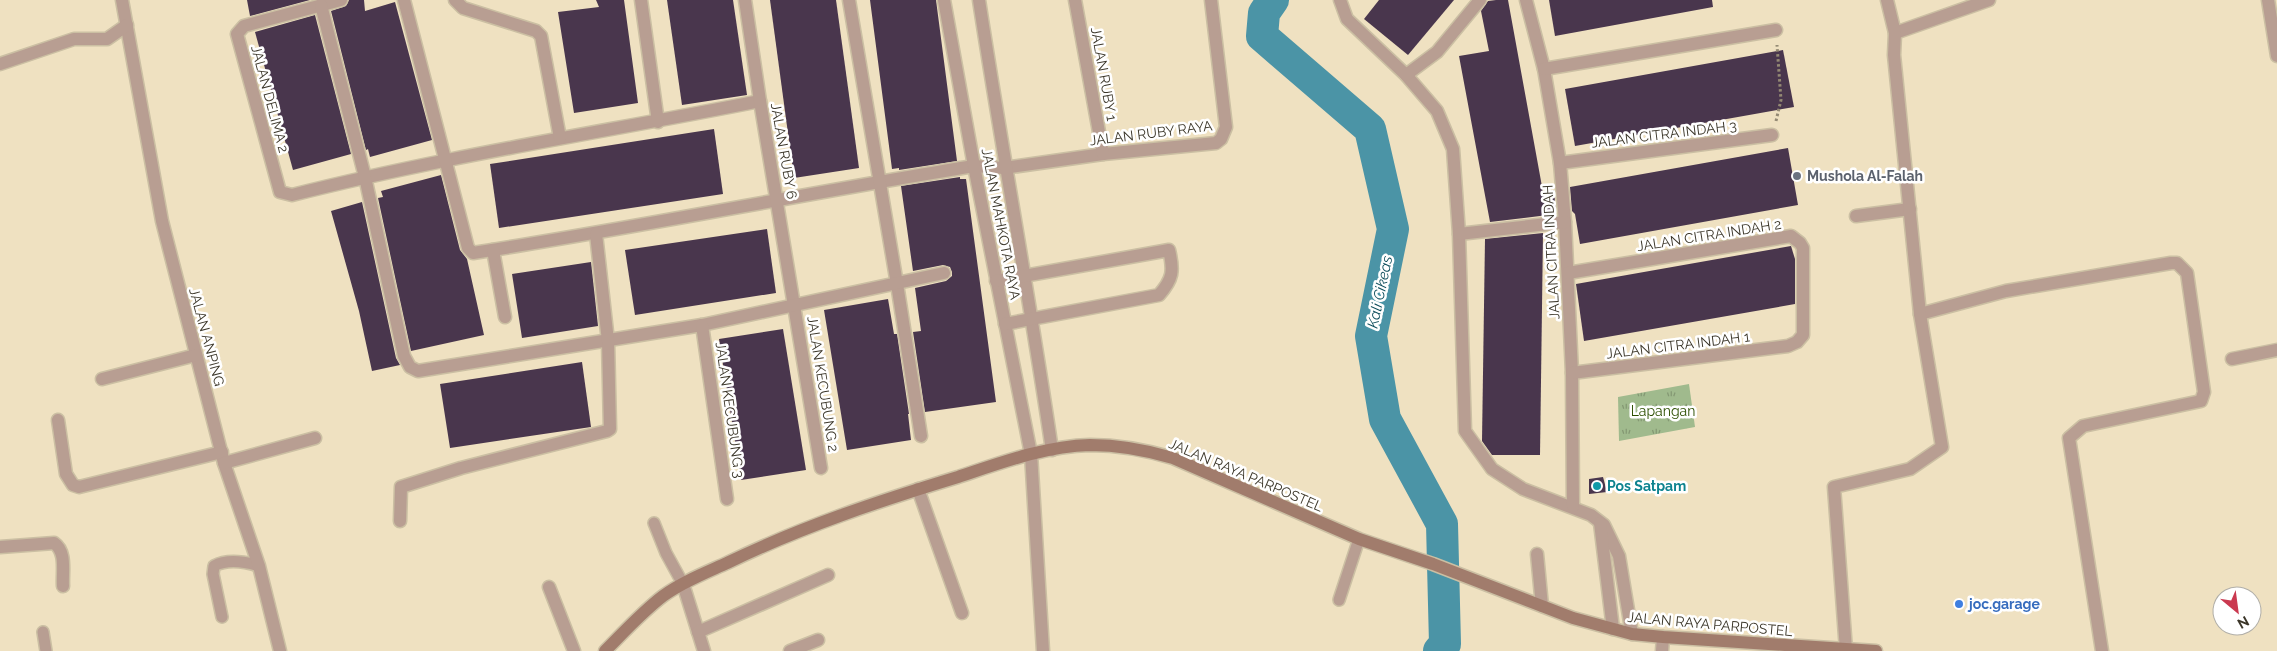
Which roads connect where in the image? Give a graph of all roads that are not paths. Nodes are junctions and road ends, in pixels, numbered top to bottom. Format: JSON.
{"nodes":[{"id":1,"x":122,"y":0,"type":"edge"},
{"id":2,"x":341,"y":0,"type":"edge"},
{"id":3,"x":404,"y":0,"type":"edge"},
{"id":4,"x":455,"y":0,"type":"edge"},
{"id":5,"x":641,"y":0,"type":"edge"},
{"id":6,"x":745,"y":0,"type":"edge"},
{"id":7,"x":849,"y":0,"type":"edge"},
{"id":8,"x":944,"y":0,"type":"edge"},
{"id":9,"x":979,"y":0,"type":"edge"},
{"id":10,"x":1075,"y":0,"type":"edge"},
{"id":11,"x":1211,"y":0,"type":"edge"},
{"id":12,"x":1340,"y":0,"type":"edge"},
{"id":13,"x":1480,"y":0,"type":"edge"},
{"id":14,"x":1526,"y":0,"type":"edge"},
{"id":15,"x":1887,"y":0,"type":"edge"},
{"id":16,"x":1990,"y":0,"type":"edge"},
{"id":17,"x":2268,"y":0,"type":"edge"},
{"id":18,"x":322,"y":5,"type":"junction"},
{"id":19,"x":127,"y":26,"type":"junction"},
{"id":20,"x":1776,"y":30,"type":"road end"},
{"id":21,"x":1896,"y":33,"type":"junction"},
{"id":22,"x":2277,"y":56,"type":"edge"},
{"id":23,"x":0,"y":64,"type":"edge"},
{"id":24,"x":1544,"y":69,"type":"junction"},
{"id":25,"x":1406,"y":75,"type":"junction"},
{"id":26,"x":760,"y":101,"type":"junction"},
{"id":27,"x":658,"y":122,"type":"junction"},
{"id":28,"x":1772,"y":135,"type":"road end"},
{"id":29,"x":560,"y":138,"type":"junction"},
{"id":30,"x":1103,"y":154,"type":"junction"},
{"id":31,"x":445,"y":161,"type":"junction"},
{"id":32,"x":1560,"y":162,"type":"junction"},
{"id":33,"x":974,"y":166,"type":"junction"},
{"id":34,"x":1004,"y":168,"type":"junction"},
{"id":35,"x":365,"y":177,"type":"junction"},
{"id":36,"x":880,"y":181,"type":"junction"},
{"id":37,"x":777,"y":199,"type":"junction"},
{"id":38,"x":1910,"y":209,"type":"junction"},
{"id":39,"x":1856,"y":216,"type":"dead end"},
{"id":40,"x":1565,"y":222,"type":"junction"},
{"id":41,"x":596,"y":234,"type":"junction"},
{"id":42,"x":1459,"y":234,"type":"junction"},
{"id":43,"x":493,"y":250,"type":"junction"},
{"id":44,"x":944,"y":273,"type":"dead end"},
{"id":45,"x":1568,"y":273,"type":"junction"},
{"id":46,"x":1025,"y":276,"type":"junction"},
{"id":47,"x":996,"y":281,"type":"junction"},
{"id":48,"x":897,"y":284,"type":"junction"},
{"id":49,"x":795,"y":306,"type":"junction"},
{"id":50,"x":1920,"y":314,"type":"junction"},
{"id":51,"x":505,"y":317,"type":"dead end"},
{"id":52,"x":1032,"y":320,"type":"junction"},
{"id":53,"x":1005,"y":324,"type":"junction"},
{"id":54,"x":702,"y":325,"type":"junction"},
{"id":55,"x":608,"y":341,"type":"junction"},
{"id":56,"x":1788,"y":346,"type":"joint"},
{"id":57,"x":2277,"y":350,"type":"edge"},
{"id":58,"x":196,"y":355,"type":"junction"},
{"id":59,"x":2232,"y":359,"type":"dead end"},
{"id":60,"x":1572,"y":373,"type":"junction"},
{"id":61,"x":102,"y":378,"type":"dead end"},
{"id":62,"x":58,"y":420,"type":"dead end"},
{"id":63,"x":921,"y":436,"type":"dead end"},
{"id":64,"x":315,"y":438,"type":"dead end"},
{"id":65,"x":1052,"y":450,"type":"junction"},
{"id":66,"x":1031,"y":454,"type":"junction"},
{"id":67,"x":223,"y":457,"type":"junction"},
{"id":68,"x":821,"y":468,"type":"dead end"},
{"id":69,"x":918,"y":489,"type":"junction"},
{"id":70,"x":727,"y":499,"type":"dead end"},
{"id":71,"x":1573,"y":506,"type":"junction"},
{"id":72,"x":1599,"y":520,"type":"junction"},
{"id":73,"x":400,"y":521,"type":"dead end"},
{"id":74,"x":654,"y":524,"type":"dead end"},
{"id":75,"x":1359,"y":539,"type":"junction"},
{"id":76,"x":0,"y":547,"type":"edge"},
{"id":77,"x":1537,"y":554,"type":"dead end"},
{"id":78,"x":259,"y":566,"type":"junction"},
{"id":79,"x":828,"y":575,"type":"dead end"},
{"id":80,"x":683,"y":584,"type":"junction"},
{"id":81,"x":62,"y":586,"type":"dead end"},
{"id":82,"x":549,"y":587,"type":"dead end"},
{"id":83,"x":1339,"y":600,"type":"dead end"},
{"id":84,"x":1542,"y":606,"type":"junction"},
{"id":85,"x":962,"y":612,"type":"dead end"},
{"id":86,"x":222,"y":617,"type":"dead end"},
{"id":87,"x":1613,"y":629,"type":"junction"},
{"id":88,"x":43,"y":632,"type":"dead end"},
{"id":89,"x":698,"y":632,"type":"junction"},
{"id":90,"x":1632,"y":634,"type":"junction"},
{"id":91,"x":1663,"y":637,"type":"junction"},
{"id":92,"x":818,"y":640,"type":"dead end"},
{"id":93,"x":1854,"y":650,"type":"edge"},
{"id":94,"x":46,"y":651,"type":"edge"},
{"id":95,"x":280,"y":651,"type":"edge"},
{"id":96,"x":574,"y":651,"type":"edge"},
{"id":97,"x":605,"y":651,"type":"edge"},
{"id":98,"x":704,"y":651,"type":"edge"},
{"id":99,"x":790,"y":651,"type":"edge"},
{"id":100,"x":1043,"y":651,"type":"edge"},
{"id":101,"x":1662,"y":651,"type":"edge"},
{"id":102,"x":1876,"y":651,"type":"edge"},
{"id":103,"x":2102,"y":651,"type":"edge"}],
"edges":[{"from":1,"to":19,"type":"street","name":"JALAN ANPING"},
{"from":2,"to":18,"type":"street","name":"JALAN DELIMA 2"},
{"from":3,"to":31,"type":"street"},
{"from":4,"to":29,"type":"street"},
{"from":5,"to":27,"type":"street"},
{"from":6,"to":26,"type":"street","name":"JALAN RUBY 6"},
{"from":7,"to":36,"type":"street"},
{"from":8,"to":33,"type":"street","name":"JALAN MAHKOTA RAYA"},
{"from":9,"to":34,"type":"street","name":"JALAN MAHKOTA RAYA"},
{"from":10,"to":30,"type":"street","name":"JALAN RUBY 1"},
{"from":11,"to":30,"type":"street","name":"JALAN RUBY RAYA"},
{"from":12,"to":25,"type":"street"},
{"from":13,"to":25,"type":"street"},
{"from":14,"to":24,"type":"street","name":"JALAN CITRA INDAH"},
{"from":15,"to":21,"type":"street"},
{"from":16,"to":21,"type":"street"},
{"from":17,"to":22,"type":"street"},
{"from":18,"to":35,"type":"street"},
{"from":18,"to":35,"type":"street","name":"JALAN DELIMA 2"},
{"from":19,"to":23,"type":"street"},
{"from":19,"to":58,"type":"street","name":"JALAN ANPING"},
{"from":20,"to":24,"type":"street"},
{"from":21,"to":38,"type":"street"},
{"from":24,"to":32,"type":"street","name":"JALAN CITRA INDAH"},
{"from":25,"to":42,"type":"street"},
{"from":26,"to":27,"type":"street"},
{"from":26,"to":37,"type":"street","name":"JALAN RUBY 6"},
{"from":27,"to":29,"type":"street"},
{"from":28,"to":32,"type":"street","name":"JALAN CITRA INDAH 3"},
{"from":29,"to":31,"type":"street"},
{"from":30,"to":34,"type":"street","name":"JALAN RUBY RAYA"},
{"from":31,"to":35,"type":"street"},
{"from":31,"to":43,"type":"street","name":"JALAN RUBY RAYA"},
{"from":32,"to":40,"type":"street","name":"JALAN CITRA INDAH"},
{"from":33,"to":34,"type":"street","name":"JALAN RUBY RAYA"},
{"from":33,"to":36,"type":"street","name":"JALAN RUBY RAYA"},
{"from":33,"to":47,"type":"street","name":"JALAN MAHKOTA RAYA"},
{"from":34,"to":46,"type":"street","name":"JALAN MAHKOTA RAYA"},
{"from":35,"to":55,"type":"street"},
{"from":36,"to":37,"type":"street","name":"JALAN RUBY RAYA"},
{"from":36,"to":48,"type":"street"},
{"from":37,"to":41,"type":"street","name":"JALAN RUBY RAYA"},
{"from":37,"to":49,"type":"street","name":"JALAN RUBY 6"},
{"from":38,"to":39,"type":"street"},
{"from":38,"to":50,"type":"street"},
{"from":40,"to":42,"type":"street"},
{"from":40,"to":45,"type":"street","name":"JALAN CITRA INDAH"},
{"from":41,"to":43,"type":"street","name":"JALAN RUBY RAYA"},
{"from":41,"to":55,"type":"street"},
{"from":42,"to":71,"type":"street"},
{"from":43,"to":51,"type":"street"},
{"from":44,"to":48,"type":"street"},
{"from":45,"to":56,"type":"street","name":"JALAN CITRA INDAH 2"},
{"from":45,"to":60,"type":"street","name":"JALAN CITRA INDAH"},
{"from":46,"to":47,"type":"street"},
{"from":46,"to":52,"type":"street","name":"JALAN MAHKOTA RAYA"},
{"from":46,"to":52,"type":"street"},
{"from":47,"to":53,"type":"street","name":"JALAN MAHKOTA RAYA"},
{"from":48,"to":49,"type":"street"},
{"from":48,"to":63,"type":"street"},
{"from":49,"to":54,"type":"street"},
{"from":49,"to":68,"type":"street","name":"JALAN KECUBUNG 2"},
{"from":50,"to":93,"type":"street"},
{"from":50,"to":103,"type":"street"},
{"from":52,"to":53,"type":"street"},
{"from":52,"to":65,"type":"street","name":"JALAN MAHKOTA RAYA"},
{"from":53,"to":66,"type":"street","name":"JALAN MAHKOTA RAYA"},
{"from":54,"to":55,"type":"street"},
{"from":54,"to":70,"type":"street","name":"JALAN KECUBUNG 3"},
{"from":55,"to":73,"type":"street"},
{"from":56,"to":60,"type":"street","name":"JALAN CITRA INDAH 1"},
{"from":57,"to":59,"type":"street"},
{"from":58,"to":61,"type":"street"},
{"from":58,"to":67,"type":"street","name":"JALAN ANPING"},
{"from":60,"to":71,"type":"street","name":"JALAN CITRA INDAH"},
{"from":62,"to":67,"type":"street"},
{"from":64,"to":67,"type":"street"},
{"from":65,"to":66,"type":"main road","name":"JALAN RAYA PARPOSTEL"},
{"from":65,"to":75,"type":"main road","name":"JALAN RAYA PARPOSTEL"},
{"from":66,"to":69,"type":"main road","name":"JALAN RAYA PARPOSTEL"},
{"from":66,"to":100,"type":"street","name":"JALAN MAHKOTA RAYA"},
{"from":67,"to":78,"type":"street","name":"JALAN ANPING"},
{"from":69,"to":80,"type":"main road","name":"JALAN RAYA PARPOSTEL"},
{"from":69,"to":85,"type":"street"},
{"from":71,"to":72,"type":"street"},
{"from":72,"to":87,"type":"street"},
{"from":72,"to":90,"type":"street"},
{"from":74,"to":80,"type":"lane"},
{"from":75,"to":83,"type":"lane"},
{"from":75,"to":84,"type":"main road","name":"JALAN RAYA PARPOSTEL"},
{"from":76,"to":81,"type":"street"},
{"from":77,"to":84,"type":"street"},
{"from":78,"to":86,"type":"lane"},
{"from":78,"to":95,"type":"street","name":"JALAN ANPING"},
{"from":79,"to":89,"type":"street"},
{"from":80,"to":89,"type":"street"},
{"from":80,"to":97,"type":"main road","name":"JALAN RAYA PARPOSTEL"},
{"from":82,"to":96,"type":"street"},
{"from":84,"to":87,"type":"main road","name":"JALAN RAYA PARPOSTEL"},
{"from":87,"to":90,"type":"main road","name":"JALAN RAYA PARPOSTEL"},
{"from":88,"to":94,"type":"lane"},
{"from":89,"to":98,"type":"street"},
{"from":90,"to":91,"type":"main road","name":"JALAN RAYA PARPOSTEL"},
{"from":91,"to":93,"type":"main road","name":"JALAN RAYA PARPOSTEL"},
{"from":91,"to":101,"type":"street"},
{"from":92,"to":99,"type":"street"},
{"from":93,"to":102,"type":"main road","name":"JALAN RAYA PARPOSTEL"}]}
